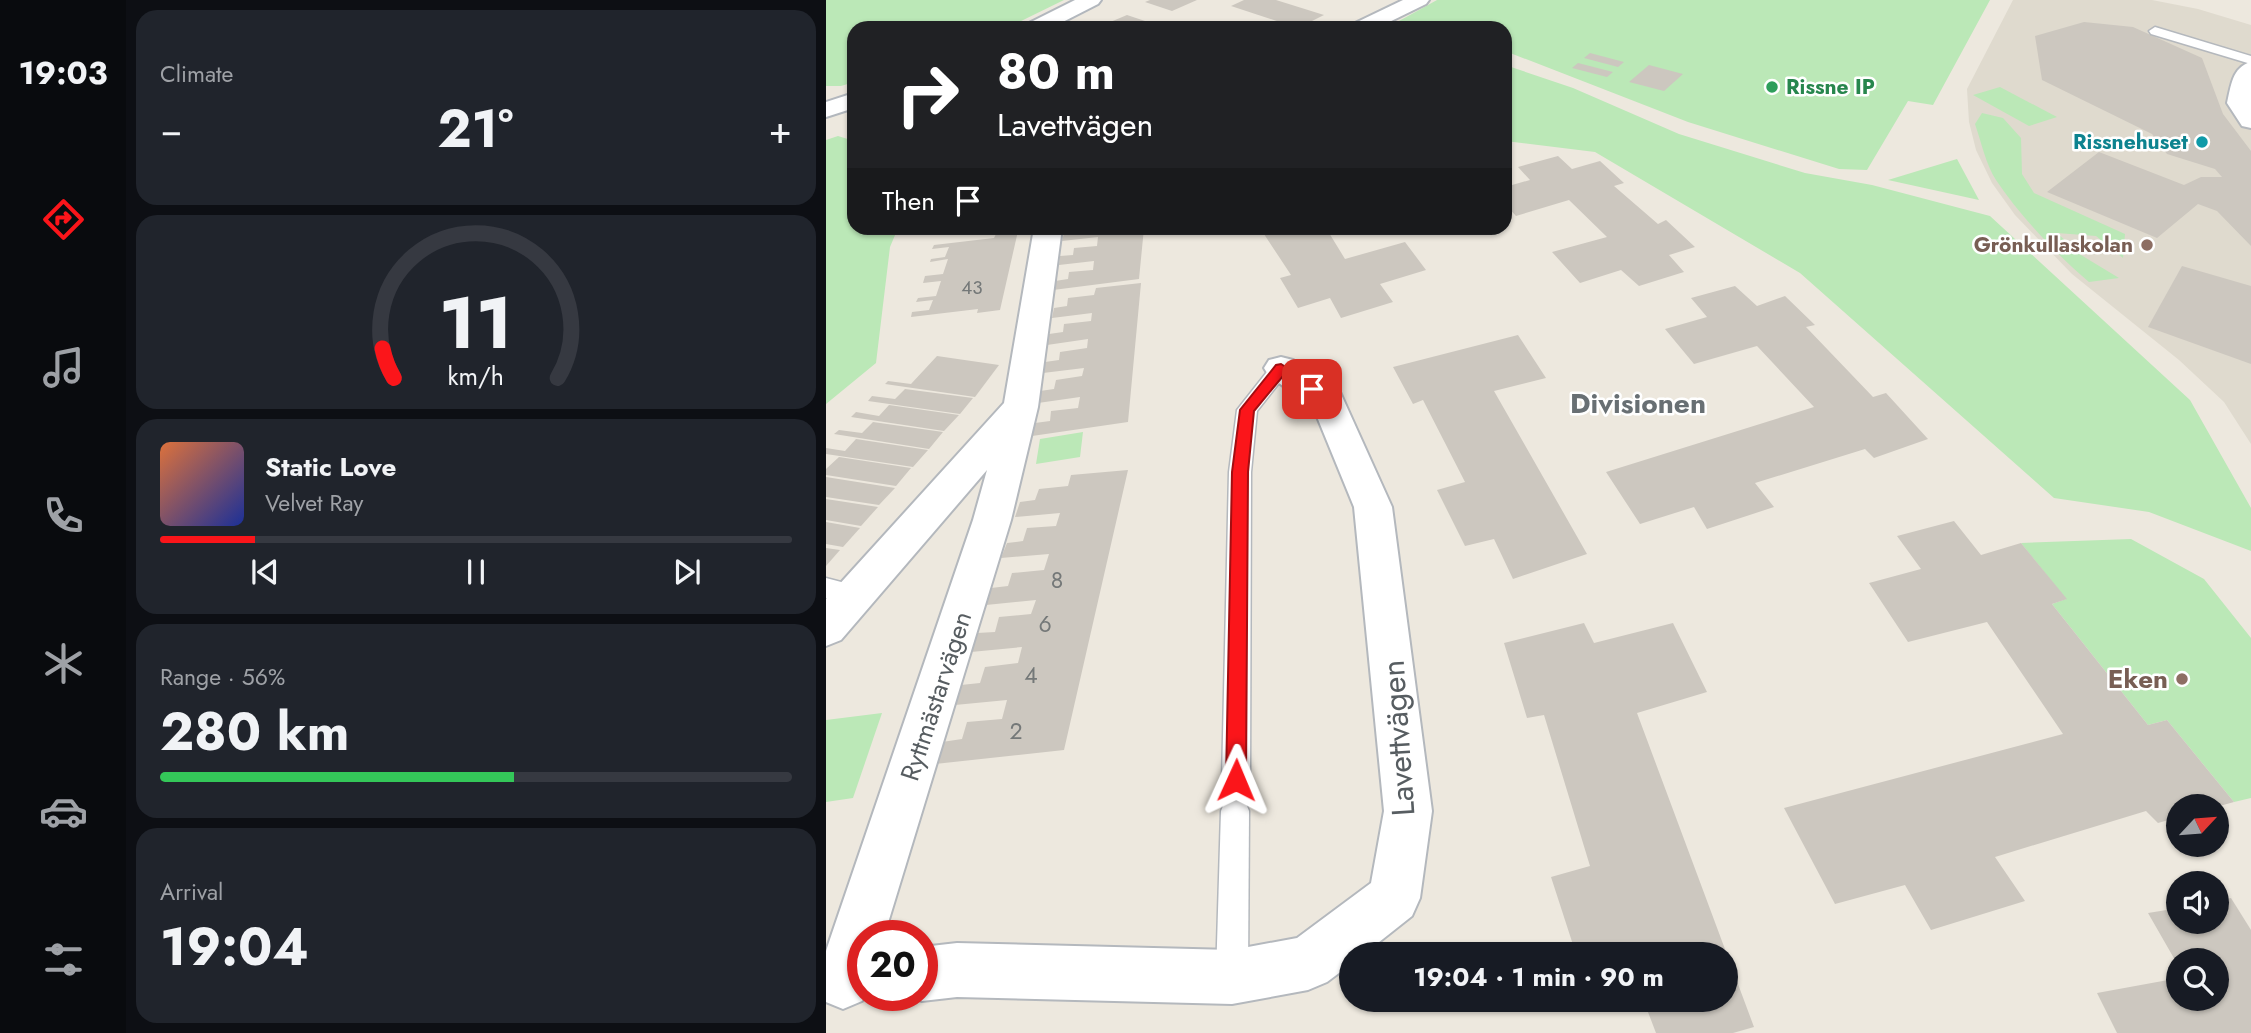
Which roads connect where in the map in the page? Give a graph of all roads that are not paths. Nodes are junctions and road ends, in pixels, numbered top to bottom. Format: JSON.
{"nodes":[{"id":1,"x":1091,"y":0,"type":"edge"},
{"id":2,"x":1419,"y":0,"type":"edge"},
{"id":3,"x":1363,"y":3,"type":"dead end"},
{"id":4,"x":1394,"y":13,"type":"junction"},
{"id":5,"x":1048,"y":21,"type":"edge"},
{"id":6,"x":1376,"y":21,"type":"edge"},
{"id":7,"x":2155,"y":31,"type":"dead end"},
{"id":8,"x":2251,"y":60,"type":"edge"},
{"id":9,"x":2251,"y":69,"type":"edge"},
{"id":10,"x":2251,"y":121,"type":"edge"},
{"id":11,"x":1047,"y":235,"type":"edge"},
{"id":12,"x":1281,"y":368,"type":"joint"},
{"id":13,"x":1021,"y":407,"type":"junction"},
{"id":14,"x":840,"y":592,"type":"edge"},
{"id":15,"x":826,"y":628,"type":"edge"},
{"id":16,"x":1236,"y":780,"type":"dead end"},
{"id":17,"x":1236,"y":811,"type":"dead end"},
{"id":18,"x":938,"y":972,"type":"edge"},
{"id":19,"x":1232,"y":977,"type":"junction"},
{"id":20,"x":844,"y":983,"type":"edge"}],
"edges":[{"from":1,"to":5,"type":"street"},
{"from":2,"to":4,"type":"street"},
{"from":3,"to":4,"type":"street"},
{"from":4,"to":6,"type":"street"},
{"from":7,"to":8,"type":"lane"},
{"from":9,"to":10,"type":"street"},
{"from":11,"to":13,"type":"street","name":"Ryttmästarvägen"},
{"from":12,"to":16,"type":"lane"},
{"from":12,"to":19,"type":"street","name":"Lavettvägen"},
{"from":13,"to":14,"type":"street"},
{"from":13,"to":20,"type":"street","name":"Ryttmästarvägen"},
{"from":14,"to":15,"type":"street"},
{"from":17,"to":19,"type":"lane"},
{"from":18,"to":19,"type":"street","name":"Lavettvägen"}]}
